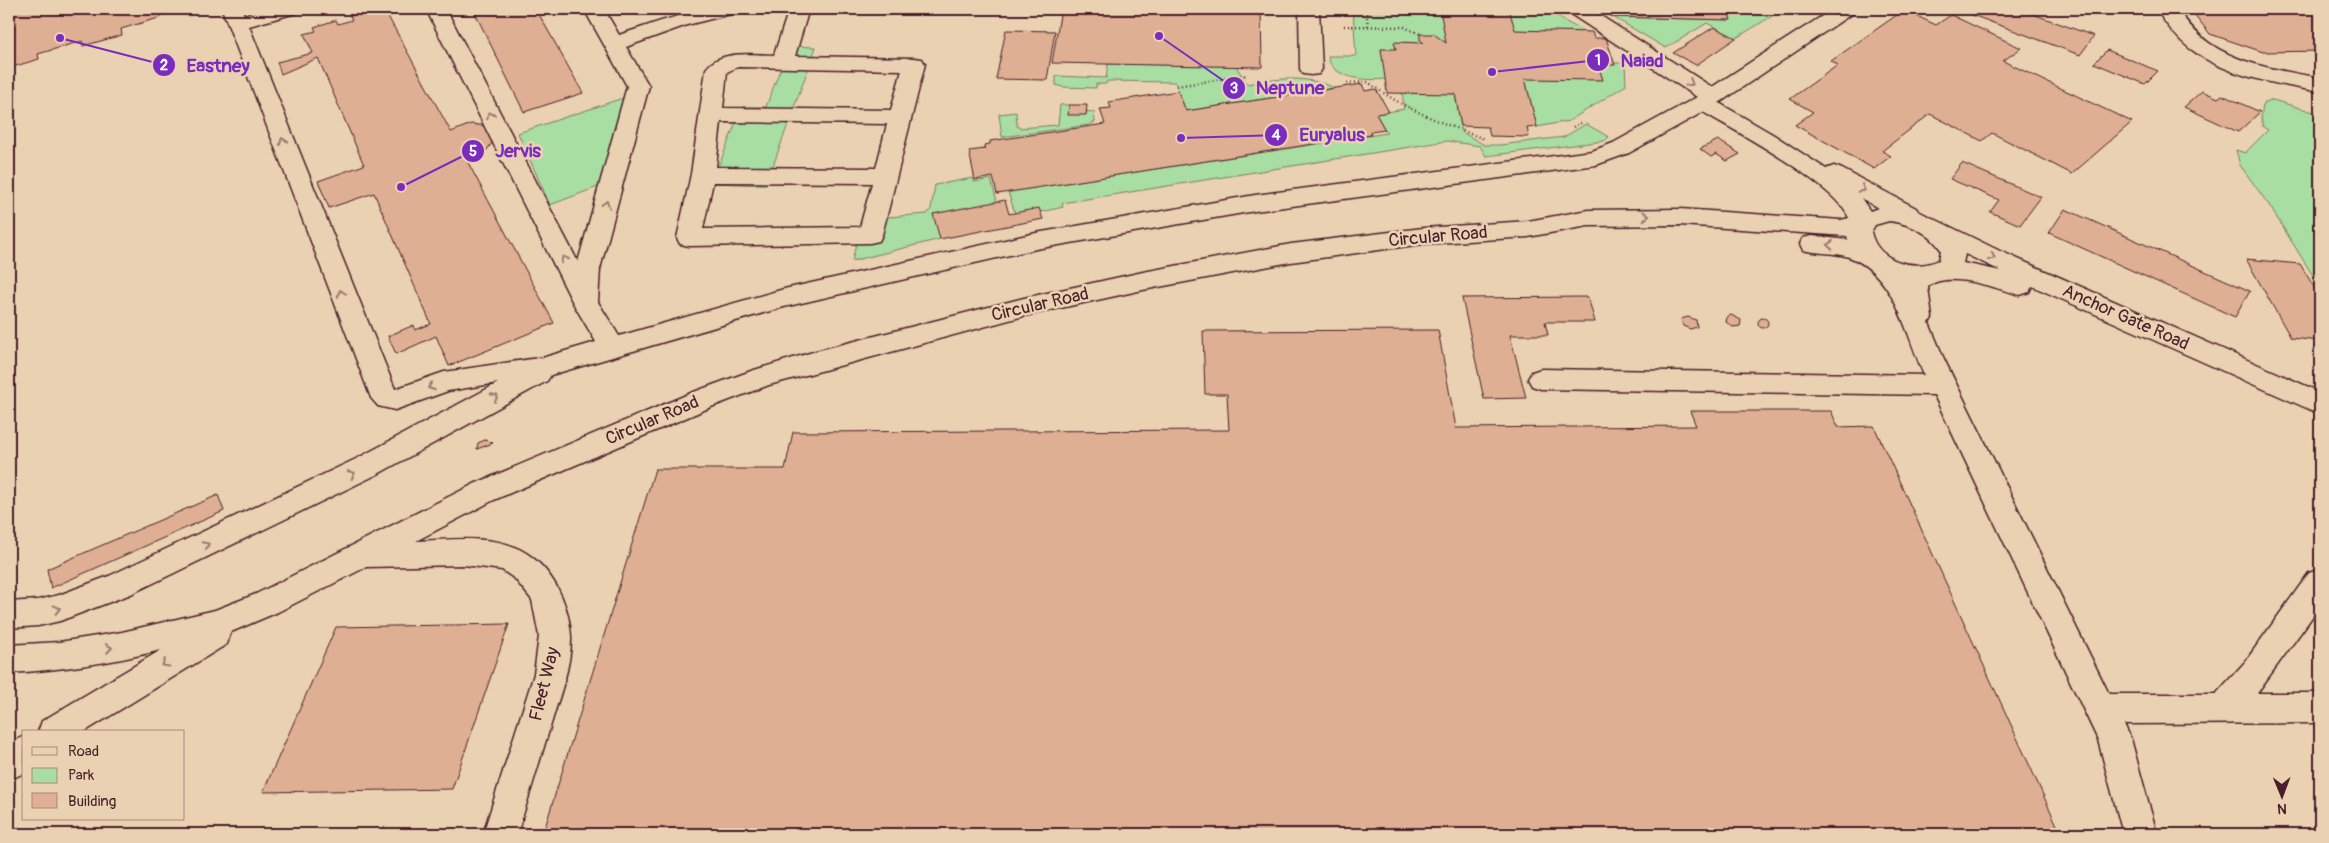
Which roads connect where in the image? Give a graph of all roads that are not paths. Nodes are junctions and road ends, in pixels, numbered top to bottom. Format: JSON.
{"nodes":[{"id":1,"x":289,"y":9,"type":"edge"},
{"id":2,"x":436,"y":9,"type":"edge"},
{"id":3,"x":594,"y":9,"type":"edge"},
{"id":4,"x":728,"y":9,"type":"edge"},
{"id":5,"x":799,"y":9,"type":"edge"},
{"id":6,"x":1576,"y":9,"type":"edge"},
{"id":7,"x":1846,"y":9,"type":"edge"},
{"id":8,"x":2166,"y":9,"type":"edge"},
{"id":9,"x":235,"y":16,"type":"edge"},
{"id":10,"x":1309,"y":17,"type":"edge"},
{"id":11,"x":615,"y":44,"type":"junction"},
{"id":12,"x":783,"y":62,"type":"junction"},
{"id":13,"x":1311,"y":69,"type":"dead end"},
{"id":14,"x":2320,"y":85,"type":"edge"},
{"id":15,"x":1708,"y":100,"type":"junction"},
{"id":16,"x":710,"y":116,"type":"junction"},
{"id":17,"x":900,"y":117,"type":"junction"},
{"id":18,"x":1772,"y":143,"type":"junction"},
{"id":19,"x":703,"y":174,"type":"junction"},
{"id":20,"x":886,"y":176,"type":"junction"},
{"id":21,"x":1862,"y":222,"type":"junction"},
{"id":22,"x":1929,"y":224,"type":"junction"},
{"id":23,"x":1528,"y":229,"type":"junction"},
{"id":24,"x":1875,"y":260,"type":"junction"},
{"id":25,"x":1933,"y":274,"type":"junction"},
{"id":26,"x":586,"y":303,"type":"junction"},
{"id":27,"x":2136,"y":322,"type":"junction"},
{"id":28,"x":612,"y":347,"type":"junction"},
{"id":29,"x":565,"y":362,"type":"junction"},
{"id":30,"x":1937,"y":372,"type":"junction"},
{"id":31,"x":1541,"y":379,"type":"dead end"},
{"id":32,"x":2320,"y":404,"type":"edge"},
{"id":33,"x":349,"y":561,"type":"junction"},
{"id":34,"x":2320,"y":582,"type":"edge"},
{"id":35,"x":267,"y":603,"type":"junction"},
{"id":36,"x":9,"y":615,"type":"edge"},
{"id":37,"x":9,"y":659,"type":"edge"},
{"id":38,"x":2320,"y":708,"type":"edge"},
{"id":39,"x":2100,"y":709,"type":"junction"},
{"id":40,"x":2223,"y":709,"type":"junction"},
{"id":41,"x":57,"y":730,"type":"edge"},
{"id":42,"x":22,"y":754,"type":"edge"},
{"id":43,"x":9,"y":764,"type":"edge"},
{"id":44,"x":500,"y":834,"type":"edge"},
{"id":45,"x":2140,"y":834,"type":"edge"}],
"edges":[{"from":1,"to":9,"type":"street"},
{"from":26,"to":2,"type":"street","one_way":true},
{"from":3,"to":11,"type":"street"},
{"from":4,"to":11,"type":"street"},
{"from":5,"to":12,"type":"street"},
{"from":6,"to":15,"type":"street","one_way":true},
{"from":7,"to":15,"type":"street"},
{"from":8,"to":14,"type":"street"},
{"from":29,"to":9,"type":"street","one_way":true},
{"from":10,"to":13,"type":"street"},
{"from":26,"to":11,"type":"street","one_way":true},
{"from":12,"to":16,"type":"street"},
{"from":12,"to":17,"type":"street"},
{"from":15,"to":18,"type":"street"},
{"from":15,"to":28,"type":"street"},
{"from":16,"to":17,"type":"street"},
{"from":16,"to":19,"type":"street"},
{"from":17,"to":20,"type":"street"},
{"from":18,"to":21,"type":"street"},
{"from":18,"to":22,"type":"street","one_way":true},
{"from":19,"to":20,"type":"street"},
{"from":19,"to":20,"type":"street"},
{"from":21,"to":22,"type":"street"},
{"from":23,"to":21,"type":"street","name":"Circular Road","one_way":true},
{"from":21,"to":24,"type":"street"},
{"from":22,"to":25,"type":"street"},
{"from":22,"to":27,"type":"street","name":"Anchor Gate Road","one_way":true},
{"from":24,"to":23,"type":"street","one_way":true},
{"from":23,"to":33,"type":"street","name":"Circular Road"},
{"from":24,"to":25,"type":"street"},
{"from":24,"to":30,"type":"street"},
{"from":25,"to":27,"type":"street"},
{"from":25,"to":30,"type":"street"},
{"from":26,"to":28,"type":"street"},
{"from":27,"to":32,"type":"street","name":"Anchor Gate Road"},
{"from":28,"to":29,"type":"street"},
{"from":36,"to":29,"type":"street","one_way":true},
{"from":30,"to":31,"type":"street"},
{"from":30,"to":39,"type":"street"},
{"from":33,"to":35,"type":"street","name":"Circular Road"},
{"from":33,"to":44,"type":"street","name":"Fleet Way"},
{"from":34,"to":40,"type":"street"},
{"from":37,"to":35,"type":"street","one_way":true},
{"from":35,"to":41,"type":"street","one_way":true},
{"from":38,"to":40,"type":"street"},
{"from":39,"to":40,"type":"street"},
{"from":39,"to":45,"type":"street"},
{"from":42,"to":43,"type":"street"}]}
